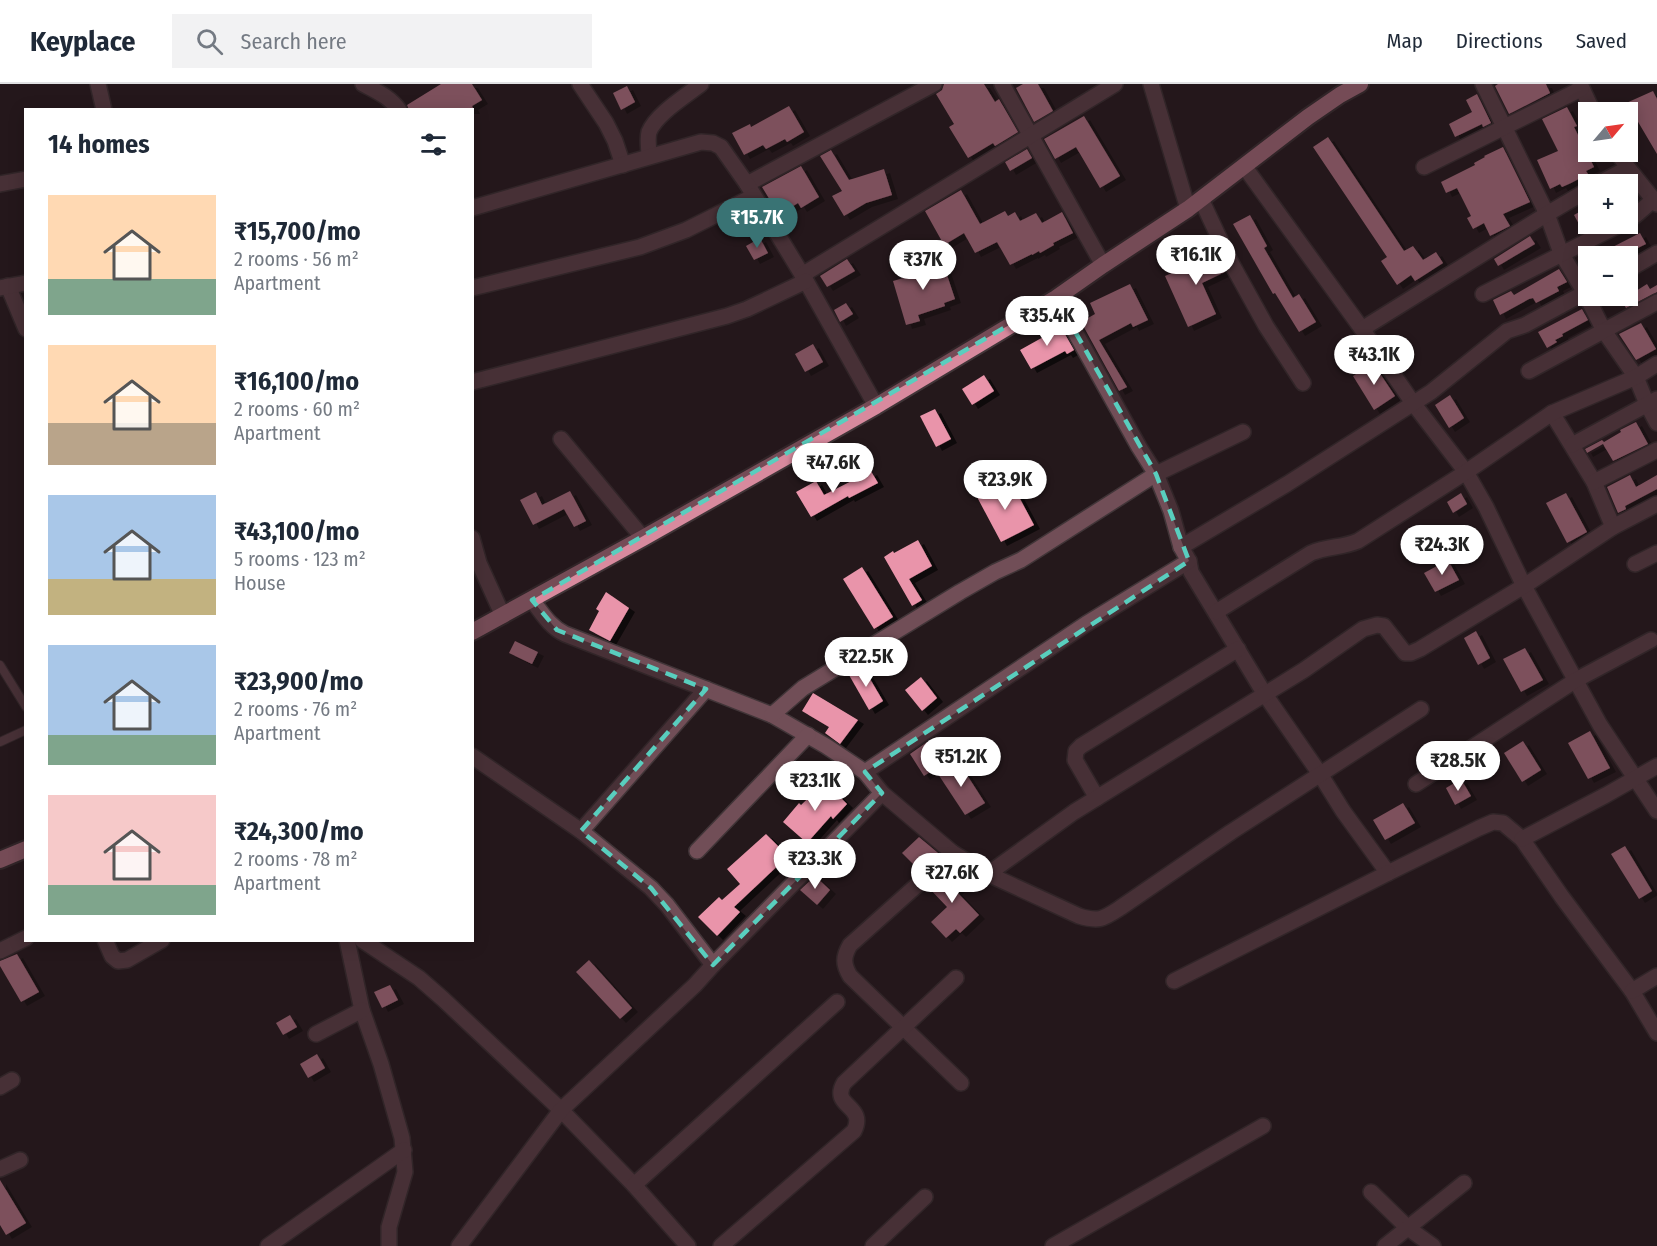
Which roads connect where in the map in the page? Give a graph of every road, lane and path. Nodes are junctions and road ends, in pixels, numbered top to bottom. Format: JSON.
{"nodes":[{"id":1,"x":98,"y":84,"type":"edge"},
{"id":2,"x":363,"y":84,"type":"edge"},
{"id":3,"x":580,"y":84,"type":"edge"},
{"id":4,"x":701,"y":84,"type":"edge"},
{"id":5,"x":934,"y":84,"type":"edge"},
{"id":6,"x":1002,"y":84,"type":"edge"},
{"id":7,"x":1115,"y":84,"type":"edge"},
{"id":8,"x":1151,"y":84,"type":"edge"},
{"id":9,"x":1360,"y":84,"type":"edge"},
{"id":10,"x":1483,"y":84,"type":"edge"},
{"id":11,"x":1581,"y":86,"type":"edge"},
{"id":12,"x":1588,"y":102,"type":"edge"},
{"id":13,"x":104,"y":108,"type":"edge"},
{"id":14,"x":398,"y":108,"type":"edge"},
{"id":15,"x":1505,"y":127,"type":"junction"},
{"id":16,"x":1032,"y":136,"type":"junction"},
{"id":17,"x":649,"y":156,"type":"junction"},
{"id":18,"x":1624,"y":162,"type":"edge"},
{"id":19,"x":623,"y":165,"type":"junction"},
{"id":20,"x":1244,"y":166,"type":"junction"},
{"id":21,"x":1424,"y":167,"type":"dead end"},
{"id":22,"x":1628,"y":168,"type":"junction"},
{"id":23,"x":1617,"y":174,"type":"edge"},
{"id":24,"x":24,"y":179,"type":"edge"},
{"id":25,"x":0,"y":184,"type":"edge"},
{"id":26,"x":750,"y":190,"type":"junction"},
{"id":27,"x":1578,"y":196,"type":"edge"},
{"id":28,"x":1655,"y":202,"type":"edge"},
{"id":29,"x":1194,"y":204,"type":"junction"},
{"id":30,"x":474,"y":207,"type":"edge"},
{"id":31,"x":1638,"y":213,"type":"edge"},
{"id":32,"x":1547,"y":214,"type":"junction"},
{"id":33,"x":1601,"y":234,"type":"edge"},
{"id":34,"x":1562,"y":253,"type":"junction"},
{"id":35,"x":1657,"y":253,"type":"edge"},
{"id":36,"x":1638,"y":264,"type":"edge"},
{"id":37,"x":1102,"y":265,"type":"junction"},
{"id":38,"x":804,"y":278,"type":"junction"},
{"id":39,"x":1578,"y":278,"type":"edge"},
{"id":40,"x":24,"y":283,"type":"edge"},
{"id":41,"x":4,"y":287,"type":"edge"},
{"id":42,"x":474,"y":287,"type":"edge"},
{"id":43,"x":1483,"y":294,"type":"dead end"},
{"id":44,"x":1578,"y":297,"type":"edge"},
{"id":45,"x":1056,"y":298,"type":"junction"},
{"id":46,"x":1657,"y":302,"type":"edge"},
{"id":47,"x":1593,"y":306,"type":"edge"},
{"id":48,"x":24,"y":325,"type":"edge"},
{"id":49,"x":1362,"y":329,"type":"junction"},
{"id":50,"x":1604,"y":331,"type":"junction"},
{"id":51,"x":1657,"y":364,"type":"edge"},
{"id":52,"x":1529,"y":371,"type":"dead end"},
{"id":53,"x":1636,"y":378,"type":"junction"},
{"id":54,"x":474,"y":381,"type":"edge"},
{"id":55,"x":1303,"y":383,"type":"dead end"},
{"id":56,"x":1652,"y":402,"type":"edge"},
{"id":57,"x":1413,"y":403,"type":"junction"},
{"id":58,"x":876,"y":406,"type":"junction"},
{"id":59,"x":1552,"y":413,"type":"junction"},
{"id":60,"x":1657,"y":423,"type":"edge"},
{"id":61,"x":1243,"y":432,"type":"dead end"},
{"id":62,"x":561,"y":439,"type":"dead end"},
{"id":63,"x":1572,"y":445,"type":"junction"},
{"id":64,"x":1657,"y":450,"type":"edge"},
{"id":65,"x":1466,"y":472,"type":"junction"},
{"id":66,"x":1156,"y":474,"type":"junction"},
{"id":67,"x":1594,"y":482,"type":"junction"},
{"id":68,"x":1657,"y":504,"type":"edge"},
{"id":69,"x":1613,"y":526,"type":"junction"},
{"id":70,"x":643,"y":538,"type":"junction"},
{"id":71,"x":474,"y":545,"type":"edge"},
{"id":72,"x":1181,"y":548,"type":"junction"},
{"id":73,"x":1657,"y":553,"type":"edge"},
{"id":74,"x":1189,"y":561,"type":"junction"},
{"id":75,"x":1635,"y":564,"type":"dead end"},
{"id":76,"x":1524,"y":586,"type":"junction"},
{"id":77,"x":532,"y":600,"type":"junction"},
{"id":78,"x":1216,"y":612,"type":"junction"},
{"id":79,"x":502,"y":616,"type":"junction"},
{"id":80,"x":474,"y":631,"type":"edge"},
{"id":81,"x":1652,"y":640,"type":"dead end"},
{"id":82,"x":1238,"y":649,"type":"junction"},
{"id":83,"x":0,"y":665,"type":"edge"},
{"id":84,"x":1576,"y":680,"type":"junction"},
{"id":85,"x":706,"y":689,"type":"junction"},
{"id":86,"x":1264,"y":693,"type":"junction"},
{"id":87,"x":24,"y":704,"type":"edge"},
{"id":88,"x":1421,"y":709,"type":"dead end"},
{"id":89,"x":772,"y":715,"type":"junction"},
{"id":90,"x":24,"y":731,"type":"edge"},
{"id":91,"x":808,"y":735,"type":"junction"},
{"id":92,"x":0,"y":742,"type":"edge"},
{"id":93,"x":474,"y":757,"type":"edge"},
{"id":94,"x":1657,"y":766,"type":"edge"},
{"id":95,"x":865,"y":772,"type":"junction"},
{"id":96,"x":1320,"y":774,"type":"junction"},
{"id":97,"x":1635,"y":778,"type":"junction"},
{"id":98,"x":1416,"y":784,"type":"dead end"},
{"id":99,"x":882,"y":794,"type":"junction"},
{"id":100,"x":1097,"y":798,"type":"junction"},
{"id":101,"x":1657,"y":811,"type":"edge"},
{"id":102,"x":581,"y":831,"type":"junction"},
{"id":103,"x":1522,"y":839,"type":"junction"},
{"id":104,"x":24,"y":850,"type":"edge"},
{"id":105,"x":697,"y":850,"type":"dead end"},
{"id":106,"x":953,"y":853,"type":"junction"},
{"id":107,"x":0,"y":860,"type":"edge"},
{"id":108,"x":1388,"y":873,"type":"junction"},
{"id":109,"x":988,"y":874,"type":"junction"},
{"id":110,"x":24,"y":939,"type":"edge"},
{"id":111,"x":106,"y":942,"type":"edge"},
{"id":112,"x":158,"y":942,"type":"edge"},
{"id":113,"x":347,"y":942,"type":"edge"},
{"id":114,"x":365,"y":942,"type":"edge"},
{"id":115,"x":0,"y":951,"type":"edge"},
{"id":116,"x":713,"y":964,"type":"junction"},
{"id":117,"x":1657,"y":976,"type":"edge"},
{"id":118,"x":956,"y":978,"type":"dead end"},
{"id":119,"x":1174,"y":981,"type":"dead end"},
{"id":120,"x":1632,"y":991,"type":"junction"},
{"id":121,"x":837,"y":1002,"type":"dead end"},
{"id":122,"x":362,"y":1010,"type":"junction"},
{"id":123,"x":904,"y":1028,"type":"junction"},
{"id":124,"x":1657,"y":1033,"type":"edge"},
{"id":125,"x":316,"y":1034,"type":"dead end"},
{"id":126,"x":961,"y":1083,"type":"dead end"},
{"id":127,"x":561,"y":1110,"type":"junction"},
{"id":128,"x":1263,"y":1126,"type":"dead end"},
{"id":129,"x":404,"y":1150,"type":"junction"},
{"id":130,"x":20,"y":1160,"type":"dead end"},
{"id":131,"x":0,"y":1169,"type":"edge"},
{"id":132,"x":1464,"y":1183,"type":"dead end"},
{"id":133,"x":634,"y":1185,"type":"junction"},
{"id":134,"x":1371,"y":1192,"type":"dead end"},
{"id":135,"x":925,"y":1197,"type":"dead end"},
{"id":136,"x":1408,"y":1228,"type":"junction"},
{"id":137,"x":268,"y":1246,"type":"edge"},
{"id":138,"x":389,"y":1246,"type":"edge"},
{"id":139,"x":459,"y":1246,"type":"edge"},
{"id":140,"x":688,"y":1246,"type":"edge"},
{"id":141,"x":721,"y":1246,"type":"edge"},
{"id":142,"x":873,"y":1246,"type":"edge"},
{"id":143,"x":1053,"y":1246,"type":"edge"},
{"id":144,"x":1385,"y":1246,"type":"edge"},
{"id":145,"x":1433,"y":1246,"type":"edge"}],
"edges":[{"from":1,"to":13,"type":"street"},
{"from":2,"to":14,"type":"street"},
{"from":3,"to":19,"type":"street"},
{"from":4,"to":17,"type":"street"},
{"from":5,"to":26,"type":"street"},
{"from":6,"to":16,"type":"street"},
{"from":7,"to":16,"type":"street"},
{"from":8,"to":29,"type":"street"},
{"from":9,"to":20,"type":"highway"},
{"from":10,"to":15,"type":"street"},
{"from":11,"to":12,"type":"street"},
{"from":11,"to":15,"type":"street"},
{"from":15,"to":21,"type":"street"},
{"from":15,"to":32,"type":"street"},
{"from":16,"to":37,"type":"street"},
{"from":16,"to":38,"type":"street"},
{"from":17,"to":19,"type":"street"},
{"from":17,"to":26,"type":"street"},
{"from":18,"to":22,"type":"street"},
{"from":19,"to":30,"type":"street"},
{"from":20,"to":29,"type":"highway"},
{"from":20,"to":49,"type":"street"},
{"from":22,"to":23,"type":"street"},
{"from":22,"to":28,"type":"street"},
{"from":24,"to":25,"type":"street"},
{"from":26,"to":38,"type":"street"},
{"from":26,"to":42,"type":"street"},
{"from":27,"to":32,"type":"street"},
{"from":28,"to":31,"type":"street"},
{"from":29,"to":37,"type":"highway"},
{"from":29,"to":55,"type":"street"},
{"from":32,"to":34,"type":"street"},
{"from":32,"to":49,"type":"street"},
{"from":33,"to":34,"type":"street"},
{"from":34,"to":39,"type":"street"},
{"from":34,"to":43,"type":"street"},
{"from":35,"to":36,"type":"street"},
{"from":37,"to":45,"type":"highway"},
{"from":38,"to":54,"type":"street"},
{"from":38,"to":58,"type":"street"},
{"from":40,"to":41,"type":"street"},
{"from":41,"to":48,"type":"street"},
{"from":44,"to":57,"type":"street"},
{"from":45,"to":58,"type":"highway"},
{"from":45,"to":66,"type":"street"},
{"from":46,"to":50,"type":"street"},
{"from":47,"to":50,"type":"street"},
{"from":49,"to":57,"type":"street"},
{"from":50,"to":52,"type":"street"},
{"from":50,"to":53,"type":"street"},
{"from":51,"to":53,"type":"street"},
{"from":53,"to":56,"type":"street"},
{"from":53,"to":59,"type":"street"},
{"from":56,"to":60,"type":"street"},
{"from":56,"to":63,"type":"street"},
{"from":57,"to":65,"type":"street"},
{"from":57,"to":72,"type":"street"},
{"from":58,"to":70,"type":"highway"},
{"from":59,"to":63,"type":"street"},
{"from":59,"to":65,"type":"street"},
{"from":61,"to":66,"type":"street"},
{"from":62,"to":70,"type":"street"},
{"from":63,"to":67,"type":"street"},
{"from":64,"to":67,"type":"street"},
{"from":65,"to":76,"type":"street"},
{"from":65,"to":78,"type":"street"},
{"from":66,"to":72,"type":"street"},
{"from":66,"to":89,"type":"street"},
{"from":67,"to":69,"type":"street"},
{"from":68,"to":69,"type":"street"},
{"from":69,"to":76,"type":"street"},
{"from":70,"to":77,"type":"highway"},
{"from":71,"to":79,"type":"street"},
{"from":72,"to":74,"type":"street"},
{"from":73,"to":75,"type":"street"},
{"from":74,"to":78,"type":"street"},
{"from":74,"to":95,"type":"street"},
{"from":76,"to":84,"type":"street"},
{"from":76,"to":86,"type":"street"},
{"from":77,"to":79,"type":"highway"},
{"from":77,"to":85,"type":"street"},
{"from":78,"to":82,"type":"street"},
{"from":79,"to":80,"type":"highway"},
{"from":81,"to":84,"type":"street"},
{"from":82,"to":86,"type":"street"},
{"from":82,"to":100,"type":"street"},
{"from":83,"to":87,"type":"lane"},
{"from":84,"to":97,"type":"street"},
{"from":84,"to":98,"type":"street"},
{"from":85,"to":89,"type":"street"},
{"from":85,"to":102,"type":"street"},
{"from":86,"to":96,"type":"street"},
{"from":86,"to":100,"type":"street"},
{"from":88,"to":96,"type":"street"},
{"from":89,"to":91,"type":"street"},
{"from":90,"to":92,"type":"lane"},
{"from":91,"to":95,"type":"street"},
{"from":91,"to":105,"type":"street"},
{"from":93,"to":102,"type":"street"},
{"from":94,"to":97,"type":"street"},
{"from":95,"to":99,"type":"street"},
{"from":96,"to":108,"type":"street"},
{"from":96,"to":109,"type":"street"},
{"from":97,"to":101,"type":"street"},
{"from":97,"to":103,"type":"street"},
{"from":99,"to":106,"type":"street"},
{"from":99,"to":116,"type":"street"},
{"from":100,"to":109,"type":"street"},
{"from":102,"to":116,"type":"street"},
{"from":103,"to":108,"type":"street"},
{"from":103,"to":120,"type":"street"},
{"from":104,"to":107,"type":"highway"},
{"from":106,"to":109,"type":"street"},
{"from":106,"to":123,"type":"street"},
{"from":108,"to":119,"type":"street"},
{"from":110,"to":115,"type":"street"},
{"from":111,"to":112,"type":"street"},
{"from":113,"to":122,"type":"street"},
{"from":114,"to":127,"type":"street"},
{"from":116,"to":127,"type":"street"},
{"from":117,"to":120,"type":"street"},
{"from":118,"to":123,"type":"street"},
{"from":120,"to":124,"type":"street"},
{"from":121,"to":133,"type":"street"},
{"from":122,"to":125,"type":"street"},
{"from":122,"to":129,"type":"street"},
{"from":123,"to":126,"type":"street"},
{"from":123,"to":141,"type":"street"},
{"from":127,"to":133,"type":"street"},
{"from":127,"to":139,"type":"street"},
{"from":128,"to":143,"type":"street"},
{"from":129,"to":137,"type":"street"},
{"from":129,"to":138,"type":"street"},
{"from":130,"to":131,"type":"street"},
{"from":132,"to":136,"type":"street"},
{"from":133,"to":140,"type":"street"},
{"from":134,"to":136,"type":"street"},
{"from":135,"to":142,"type":"street"},
{"from":136,"to":144,"type":"street"},
{"from":136,"to":145,"type":"street"}]}
